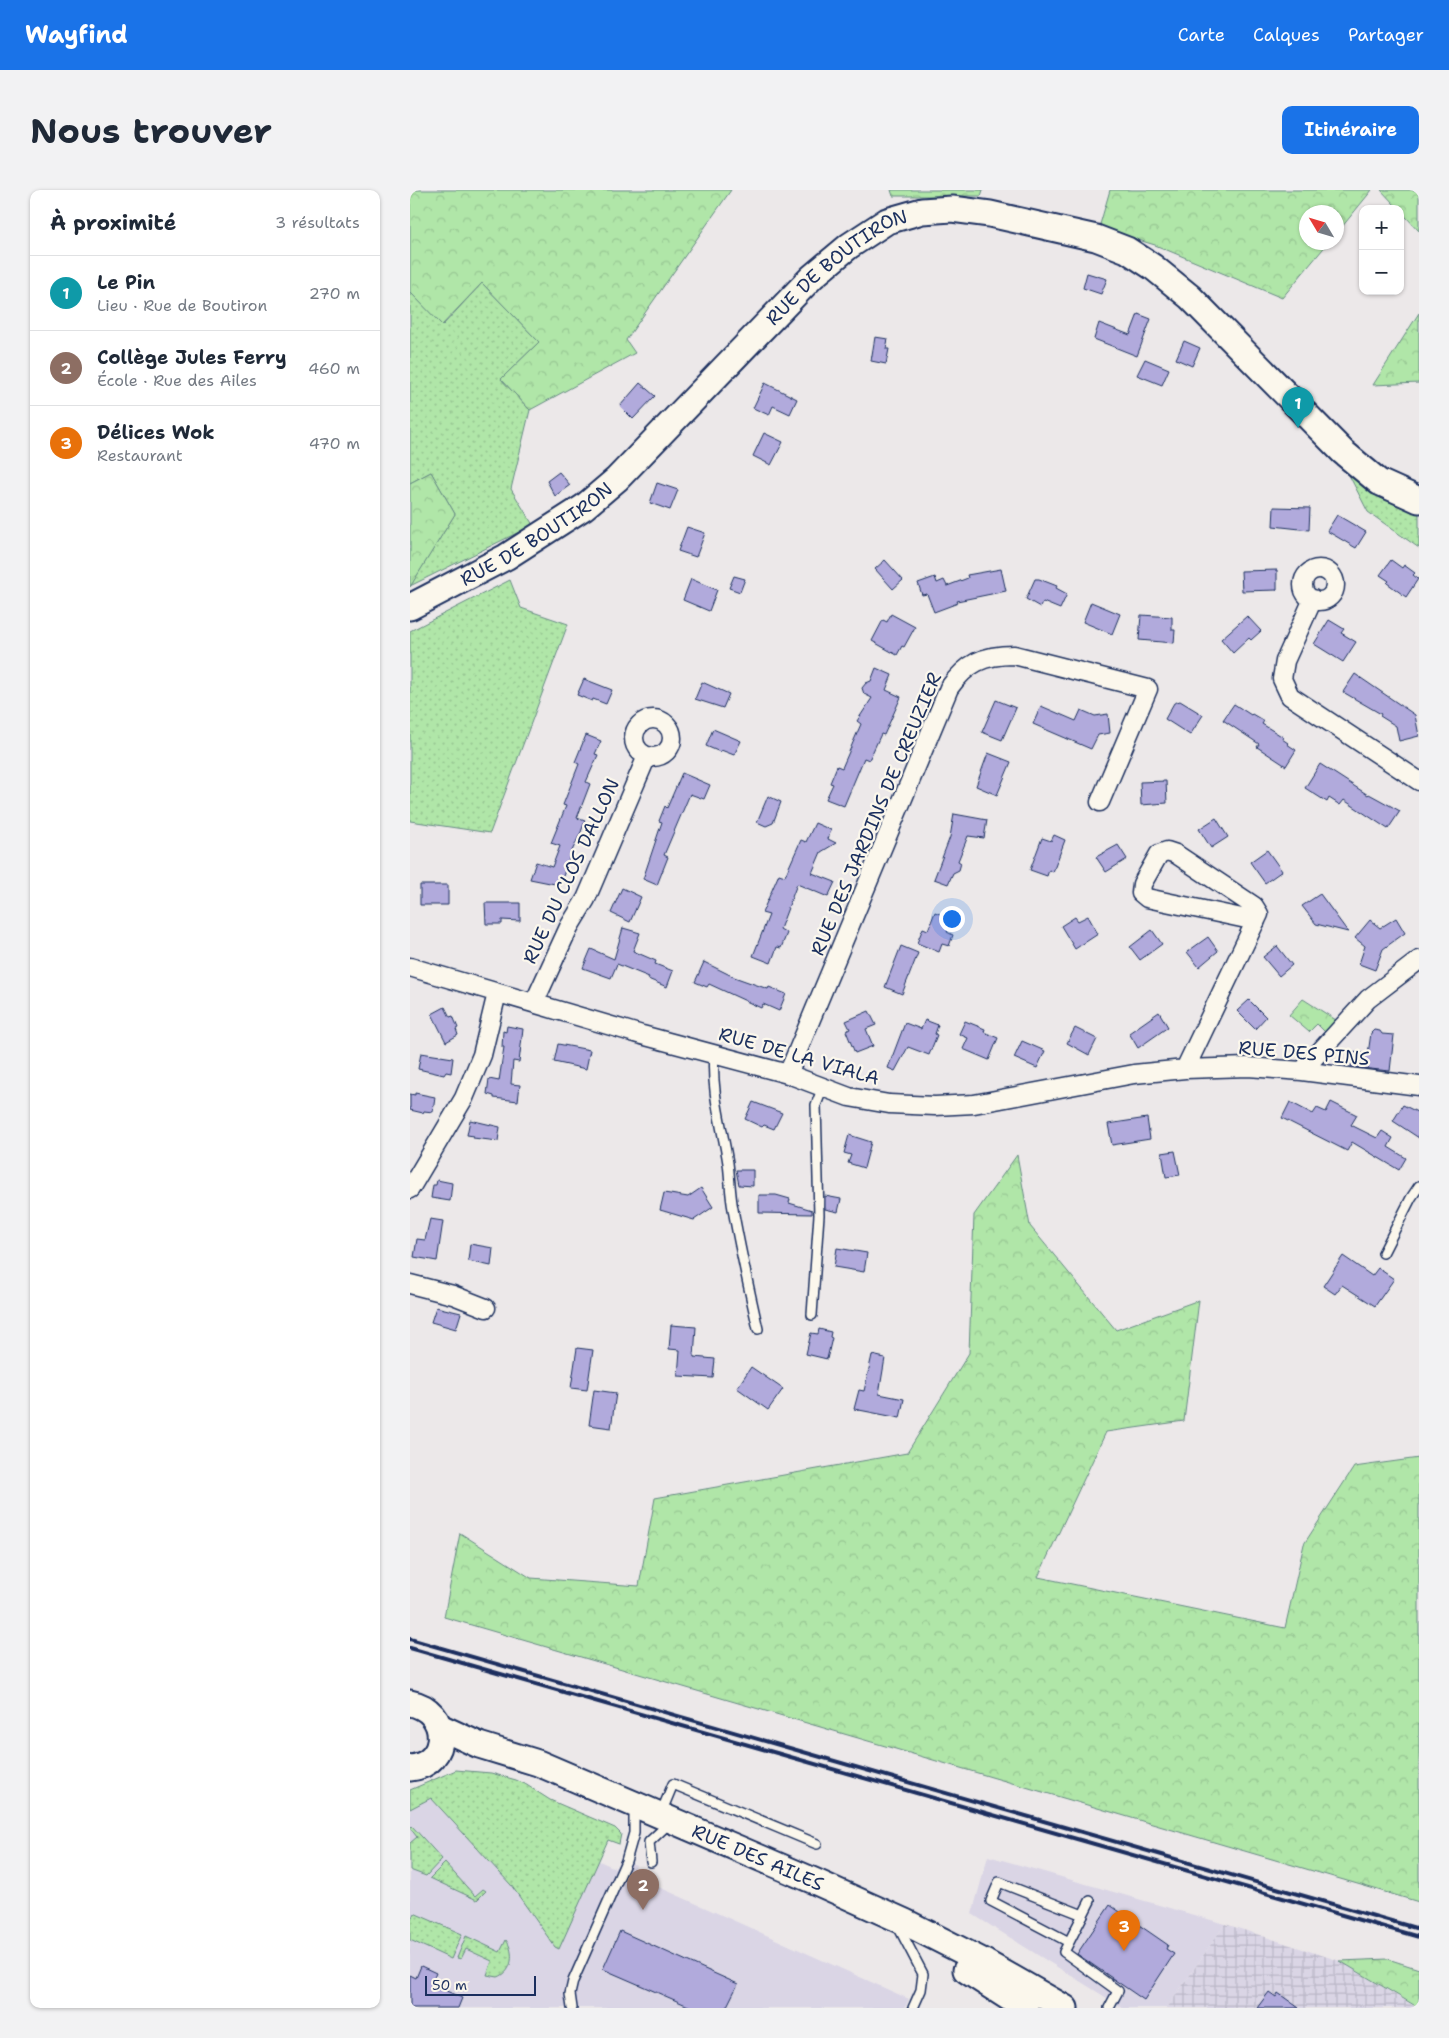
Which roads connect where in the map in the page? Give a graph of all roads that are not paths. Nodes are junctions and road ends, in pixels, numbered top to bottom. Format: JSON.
{"nodes":[{"id":1,"x":1419,"y":500,"type":"edge"},
{"id":2,"x":1313,"y":599,"type":"dead end"},
{"id":3,"x":410,"y":607,"type":"edge"},
{"id":4,"x":646,"y":756,"type":"dead end"},
{"id":5,"x":1419,"y":781,"type":"edge"},
{"id":6,"x":1100,"y":802,"type":"dead end"},
{"id":7,"x":1256,"y":921,"type":"junction"},
{"id":8,"x":1419,"y":960,"type":"edge"},
{"id":9,"x":410,"y":967,"type":"edge"},
{"id":10,"x":497,"y":993,"type":"junction"},
{"id":11,"x":534,"y":1003,"type":"junction"},
{"id":12,"x":714,"y":1053,"type":"junction"},
{"id":13,"x":1185,"y":1069,"type":"junction"},
{"id":14,"x":1302,"y":1071,"type":"junction"},
{"id":15,"x":788,"y":1074,"type":"junction"},
{"id":16,"x":1419,"y":1086,"type":"edge"},
{"id":17,"x":823,"y":1087,"type":"junction"},
{"id":18,"x":1419,"y":1186,"type":"edge"},
{"id":19,"x":410,"y":1189,"type":"edge"},
{"id":20,"x":1383,"y":1253,"type":"dead end"},
{"id":21,"x":410,"y":1284,"type":"edge"},
{"id":22,"x":486,"y":1308,"type":"dead end"},
{"id":23,"x":812,"y":1315,"type":"dead end"},
{"id":24,"x":758,"y":1329,"type":"dead end"},
{"id":25,"x":410,"y":1702,"type":"edge"},
{"id":26,"x":439,"y":1737,"type":"junction"},
{"id":27,"x":411,"y":1769,"type":"edge"},
{"id":28,"x":634,"y":1817,"type":"junction"},
{"id":29,"x":661,"y":1822,"type":"junction"},
{"id":30,"x":817,"y":1844,"type":"dead end"},
{"id":31,"x":651,"y":1862,"type":"dead end"},
{"id":32,"x":1090,"y":1901,"type":"dead end"},
{"id":33,"x":1083,"y":1915,"type":"junction"},
{"id":34,"x":900,"y":1930,"type":"junction"},
{"id":35,"x":1069,"y":1942,"type":"junction"},
{"id":36,"x":572,"y":2008,"type":"edge"},
{"id":37,"x":913,"y":2008,"type":"edge"},
{"id":38,"x":1024,"y":2008,"type":"edge"},
{"id":39,"x":1065,"y":2008,"type":"edge"},
{"id":40,"x":1109,"y":2008,"type":"edge"}],
"edges":[{"from":1,"to":3,"type":"main road","name":"RUE DE BOUTIRON"},
{"from":2,"to":5,"type":"street"},
{"from":4,"to":11,"type":"street","name":"RUE DU CLOS DALLON"},
{"from":6,"to":15,"type":"street","name":"RUE DES JARDINS DE CREUZIER"},
{"from":7,"to":7,"type":"street"},
{"from":7,"to":13,"type":"street"},
{"from":8,"to":14,"type":"street"},
{"from":9,"to":10,"type":"street","name":"RUE DE LA VIALA"},
{"from":10,"to":11,"type":"street","name":"RUE DE LA VIALA"},
{"from":10,"to":19,"type":"street"},
{"from":11,"to":12,"type":"street","name":"RUE DE LA VIALA"},
{"from":12,"to":15,"type":"street","name":"RUE DE LA VIALA"},
{"from":12,"to":24,"type":"lane"},
{"from":13,"to":14,"type":"street","name":"RUE DES PINS"},
{"from":13,"to":17,"type":"street","name":"RUE DE LA VIALA"},
{"from":14,"to":16,"type":"street","name":"RUE DES PINS"},
{"from":15,"to":17,"type":"street","name":"RUE DE LA VIALA"},
{"from":17,"to":23,"type":"lane"},
{"from":18,"to":20,"type":"lane"},
{"from":21,"to":22,"type":"street"},
{"from":25,"to":26,"type":"main road"},
{"from":26,"to":27,"type":"main road"},
{"from":26,"to":28,"type":"main road","name":"RUE DES AILES"},
{"from":26,"to":29,"type":"main road","name":"RUE DES AILES"},
{"from":28,"to":29,"type":"main road","name":"RUE DES AILES"},
{"from":28,"to":36,"type":"lane"},
{"from":29,"to":30,"type":"lane"},
{"from":29,"to":31,"type":"lane"},
{"from":29,"to":34,"type":"main road","name":"RUE DES AILES"},
{"from":29,"to":39,"type":"main road","name":"RUE DES AILES"},
{"from":32,"to":33,"type":"lane"},
{"from":33,"to":35,"type":"lane"},
{"from":33,"to":35,"type":"lane"},
{"from":34,"to":37,"type":"lane"},
{"from":34,"to":38,"type":"main road","name":"RUE DES AILES"},
{"from":35,"to":40,"type":"lane"}]}
